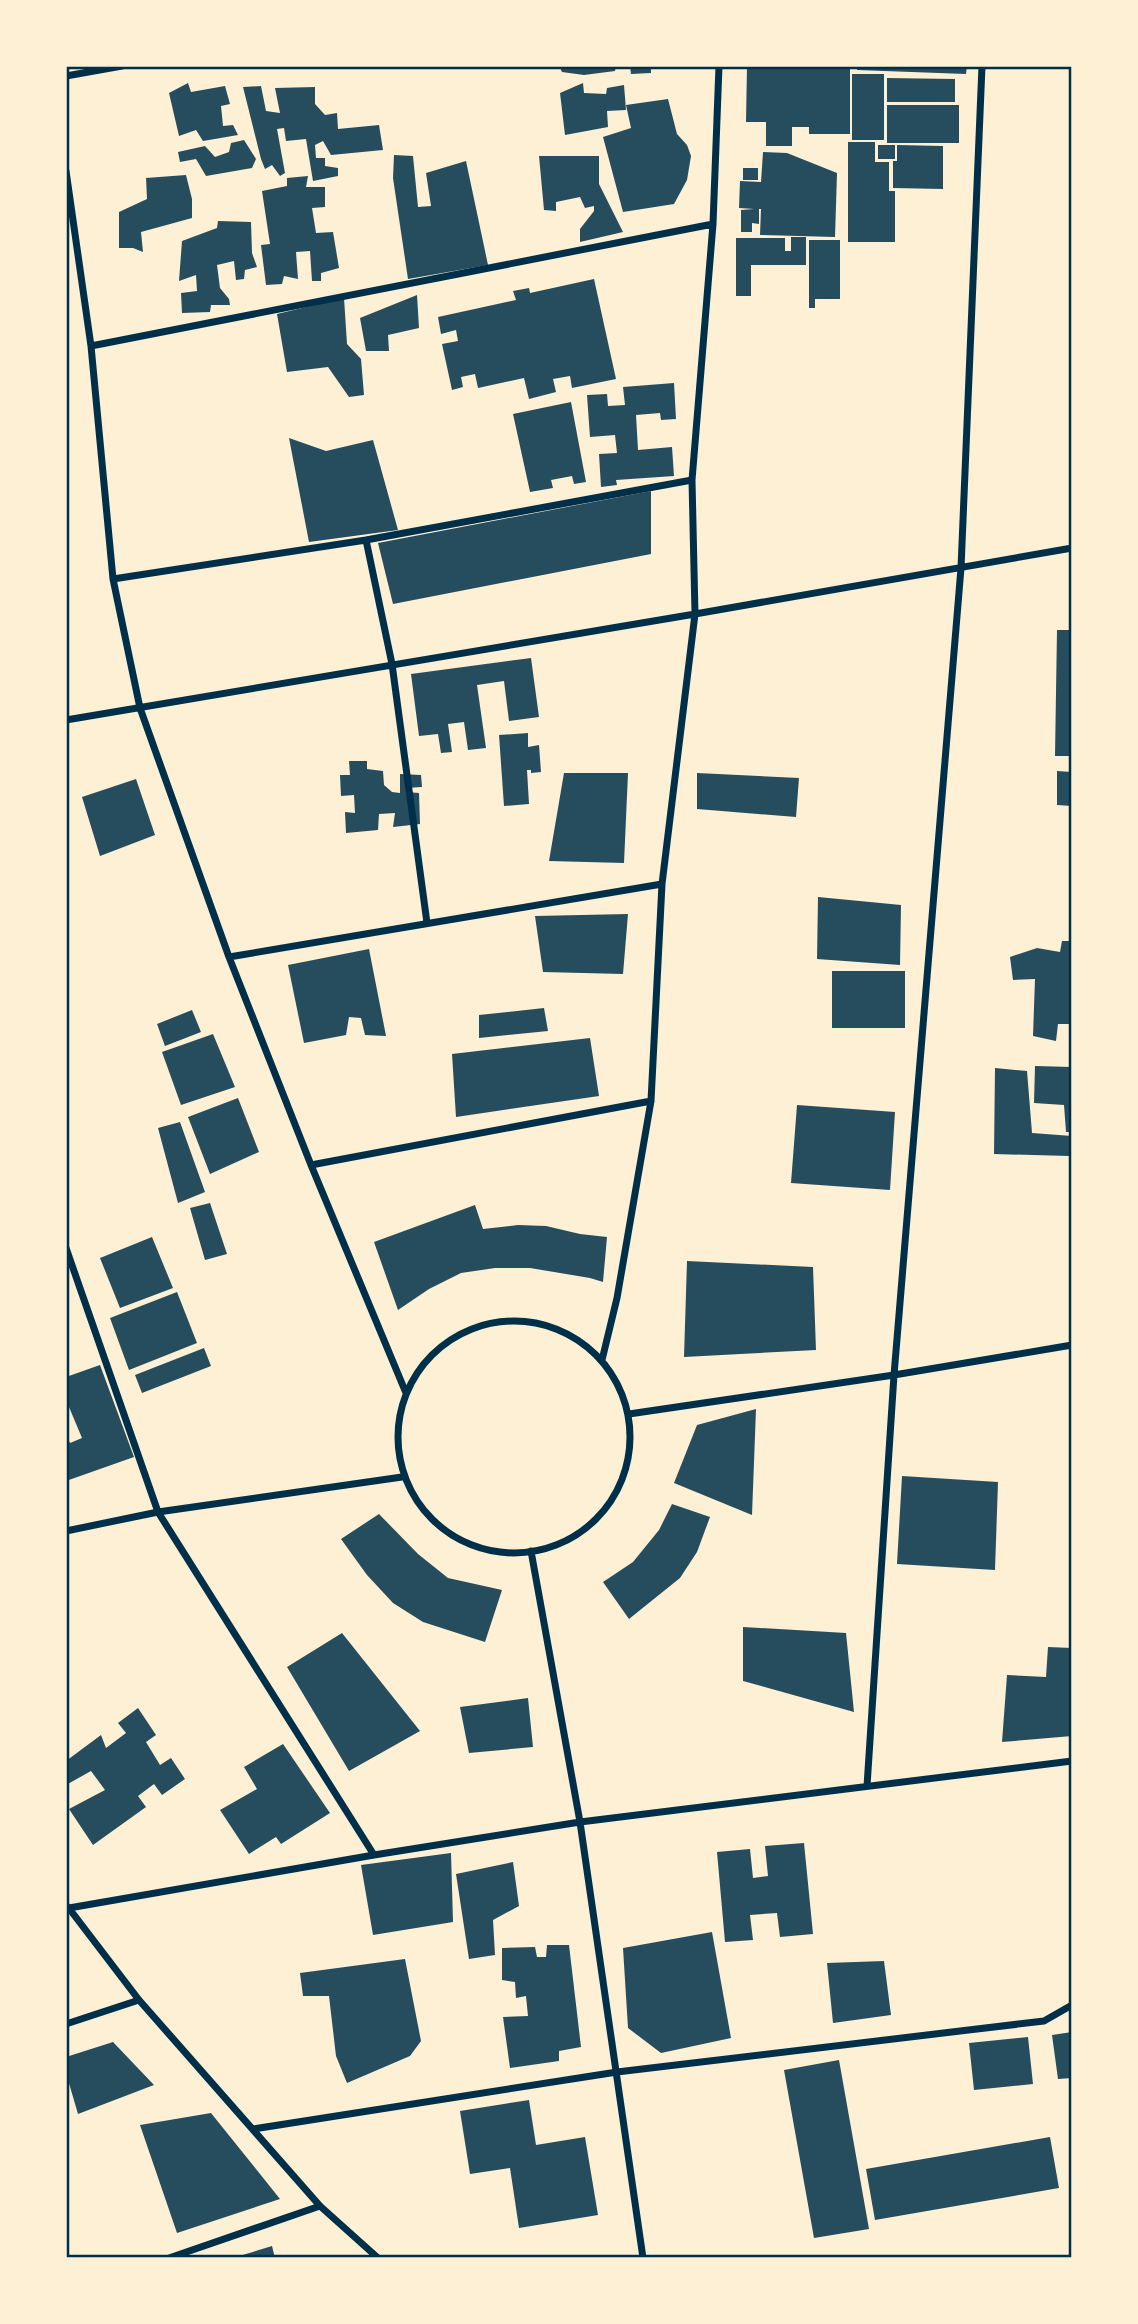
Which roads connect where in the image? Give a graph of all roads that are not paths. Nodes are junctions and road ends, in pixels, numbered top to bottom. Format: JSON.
{"nodes":[{"id":1,"x":122,"y":66,"type":"edge"},
{"id":2,"x":719,"y":66,"type":"edge"},
{"id":3,"x":982,"y":66,"type":"edge"},
{"id":4,"x":66,"y":76,"type":"edge"},
{"id":5,"x":66,"y":171,"type":"edge"},
{"id":6,"x":713,"y":224,"type":"junction"},
{"id":7,"x":91,"y":346,"type":"junction"},
{"id":8,"x":692,"y":480,"type":"junction"},
{"id":9,"x":366,"y":540,"type":"junction"},
{"id":10,"x":1072,"y":548,"type":"edge"},
{"id":11,"x":961,"y":568,"type":"junction"},
{"id":12,"x":113,"y":579,"type":"junction"},
{"id":13,"x":695,"y":614,"type":"junction"},
{"id":14,"x":392,"y":664,"type":"junction"},
{"id":15,"x":140,"y":708,"type":"junction"},
{"id":16,"x":66,"y":720,"type":"edge"},
{"id":17,"x":662,"y":884,"type":"junction"},
{"id":18,"x":427,"y":923,"type":"junction"},
{"id":19,"x":229,"y":957,"type":"junction"},
{"id":20,"x":651,"y":1101,"type":"junction"},
{"id":21,"x":311,"y":1165,"type":"junction"},
{"id":22,"x":66,"y":1248,"type":"edge"},
{"id":23,"x":1072,"y":1345,"type":"edge"},
{"id":24,"x":602,"y":1360,"type":"junction"},
{"id":25,"x":894,"y":1375,"type":"junction"},
{"id":26,"x":406,"y":1393,"type":"junction"},
{"id":27,"x":629,"y":1414,"type":"junction"},
{"id":28,"x":402,"y":1477,"type":"junction"},
{"id":29,"x":158,"y":1512,"type":"junction"},
{"id":30,"x":66,"y":1531,"type":"edge"},
{"id":31,"x":531,"y":1551,"type":"junction"},
{"id":32,"x":1072,"y":1761,"type":"edge"},
{"id":33,"x":867,"y":1786,"type":"junction"},
{"id":34,"x":580,"y":1822,"type":"junction"},
{"id":35,"x":374,"y":1855,"type":"junction"},
{"id":36,"x":68,"y":1906,"type":"edge"},
{"id":37,"x":139,"y":2000,"type":"junction"},
{"id":38,"x":1072,"y":2005,"type":"edge"},
{"id":39,"x":66,"y":2024,"type":"edge"},
{"id":40,"x":617,"y":2072,"type":"junction"},
{"id":41,"x":253,"y":2129,"type":"junction"},
{"id":42,"x":320,"y":2206,"type":"junction"},
{"id":43,"x":169,"y":2258,"type":"edge"},
{"id":44,"x":377,"y":2258,"type":"edge"},
{"id":45,"x":643,"y":2258,"type":"edge"}],
"edges":[{"from":1,"to":4,"type":"street"},
{"from":2,"to":6,"type":"street"},
{"from":3,"to":11,"type":"street"},
{"from":5,"to":7,"type":"street"},
{"from":6,"to":7,"type":"street"},
{"from":6,"to":8,"type":"street"},
{"from":7,"to":12,"type":"street"},
{"from":8,"to":9,"type":"street"},
{"from":8,"to":13,"type":"street"},
{"from":9,"to":12,"type":"street"},
{"from":9,"to":14,"type":"street"},
{"from":10,"to":11,"type":"street"},
{"from":11,"to":13,"type":"street"},
{"from":11,"to":25,"type":"street"},
{"from":12,"to":15,"type":"street"},
{"from":13,"to":14,"type":"street"},
{"from":13,"to":17,"type":"street"},
{"from":14,"to":15,"type":"street"},
{"from":14,"to":18,"type":"street"},
{"from":15,"to":16,"type":"street"},
{"from":15,"to":19,"type":"street"},
{"from":17,"to":18,"type":"street"},
{"from":17,"to":20,"type":"street"},
{"from":18,"to":19,"type":"street"},
{"from":19,"to":21,"type":"street"},
{"from":20,"to":21,"type":"street"},
{"from":20,"to":24,"type":"street"},
{"from":21,"to":26,"type":"street"},
{"from":22,"to":29,"type":"street"},
{"from":23,"to":25,"type":"street"},
{"from":24,"to":26,"type":"street"},
{"from":24,"to":27,"type":"street"},
{"from":25,"to":27,"type":"street"},
{"from":25,"to":33,"type":"street"},
{"from":26,"to":28,"type":"street"},
{"from":27,"to":31,"type":"street"},
{"from":28,"to":29,"type":"street"},
{"from":28,"to":31,"type":"street"},
{"from":29,"to":30,"type":"street"},
{"from":29,"to":35,"type":"street"},
{"from":31,"to":34,"type":"street"},
{"from":32,"to":33,"type":"street"},
{"from":33,"to":34,"type":"street"},
{"from":34,"to":35,"type":"street"},
{"from":34,"to":40,"type":"street"},
{"from":35,"to":36,"type":"street"},
{"from":36,"to":37,"type":"street"},
{"from":37,"to":39,"type":"street"},
{"from":37,"to":41,"type":"street"},
{"from":38,"to":40,"type":"street"},
{"from":40,"to":41,"type":"street"},
{"from":40,"to":45,"type":"street"},
{"from":41,"to":42,"type":"street"},
{"from":42,"to":43,"type":"street"},
{"from":42,"to":44,"type":"street"}]}
